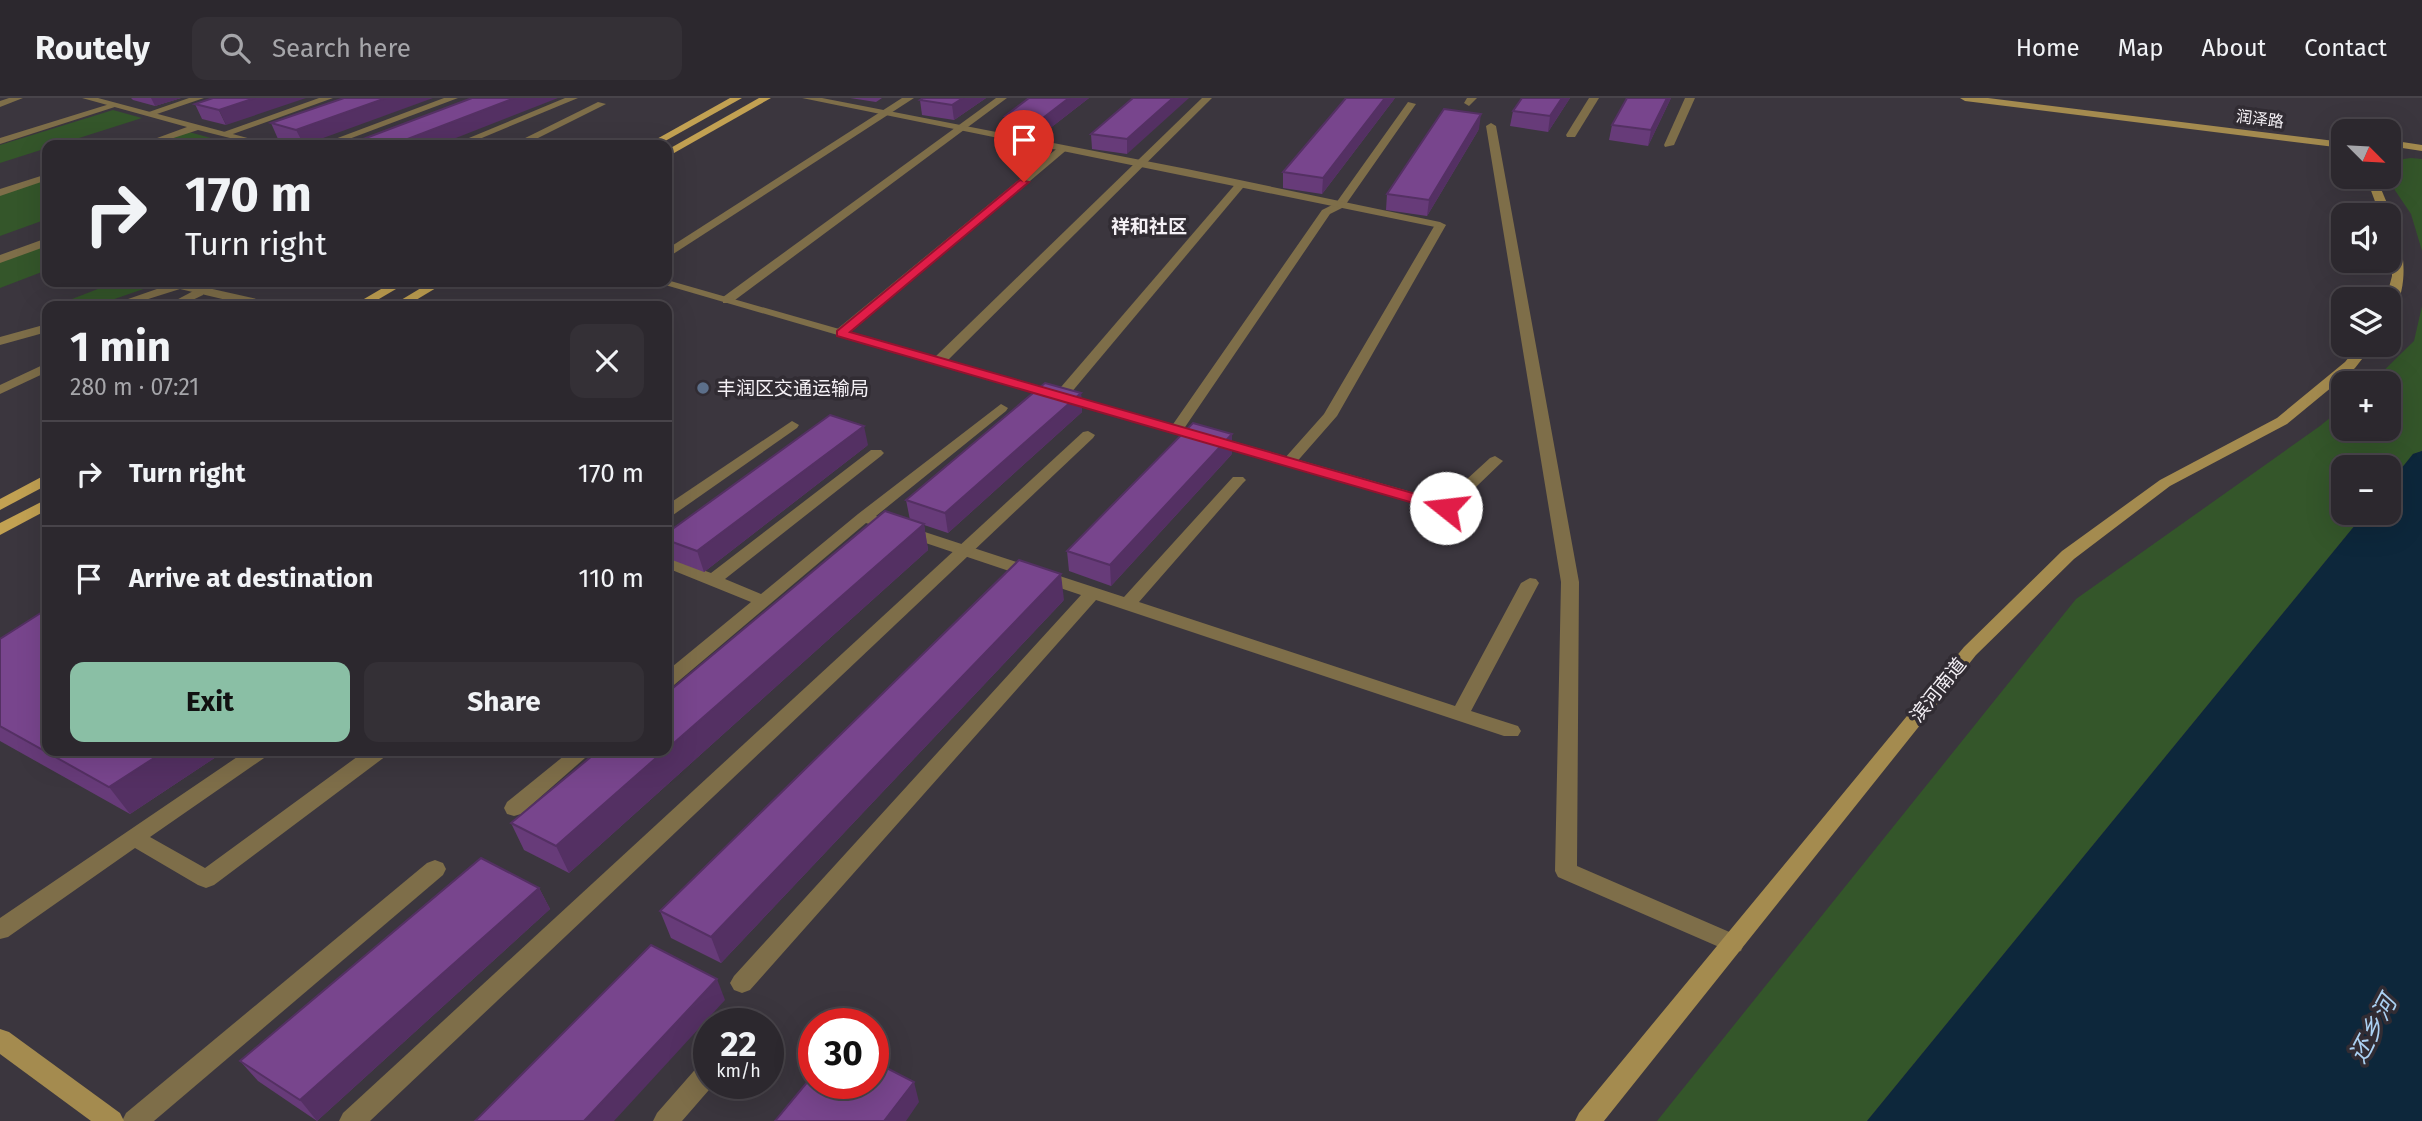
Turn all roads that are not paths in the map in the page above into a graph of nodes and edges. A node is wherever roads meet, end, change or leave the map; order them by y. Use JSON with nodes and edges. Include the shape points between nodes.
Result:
{"nodes":[{"id":1,"x":18,"y":98,"type":"edge"},
{"id":2,"x":87,"y":98,"type":"edge"},
{"id":3,"x":199,"y":98,"type":"edge"},
{"id":4,"x":328,"y":98,"type":"edge"},
{"id":5,"x":453,"y":98,"type":"edge"},
{"id":6,"x":573,"y":98,"type":"edge"},
{"id":7,"x":737,"y":98,"type":"edge"},
{"id":8,"x":766,"y":98,"type":"edge"},
{"id":9,"x":807,"y":98,"type":"edge"},
{"id":10,"x":909,"y":98,"type":"edge"},
{"id":11,"x":1002,"y":98,"type":"edge"},
{"id":12,"x":1207,"y":98,"type":"edge"},
{"id":13,"x":1594,"y":98,"type":"edge"},
{"id":14,"x":1690,"y":98,"type":"edge"},
{"id":15,"x":1965,"y":98,"type":"edge"},
{"id":16,"x":2028,"y":98,"type":"edge"},
{"id":17,"x":0,"y":104,"type":"edge"},
{"id":18,"x":601,"y":104,"type":"dead end"},
{"id":19,"x":1411,"y":104,"type":"dead end"},
{"id":20,"x":116,"y":105,"type":"junction"},
{"id":21,"x":151,"y":113,"type":"junction"},
{"id":22,"x":886,"y":113,"type":"junction"},
{"id":23,"x":200,"y":126,"type":"junction"},
{"id":24,"x":1491,"y":126,"type":"dead end"},
{"id":25,"x":961,"y":128,"type":"junction"},
{"id":26,"x":226,"y":133,"type":"junction"},
{"id":27,"x":1571,"y":135,"type":"dead end"},
{"id":28,"x":2331,"y":136,"type":"edge"},
{"id":29,"x":158,"y":140,"type":"edge"},
{"id":30,"x":251,"y":140,"type":"edge"},
{"id":31,"x":338,"y":140,"type":"edge"},
{"id":32,"x":469,"y":140,"type":"edge"},
{"id":33,"x":526,"y":140,"type":"edge"},
{"id":34,"x":660,"y":140,"type":"edge"},
{"id":35,"x":0,"y":141,"type":"edge"},
{"id":36,"x":2331,"y":144,"type":"edge"},
{"id":37,"x":1669,"y":145,"type":"dead end"},
{"id":38,"x":2401,"y":145,"type":"edge"},
{"id":39,"x":1064,"y":148,"type":"junction"},
{"id":40,"x":2422,"y":148,"type":"edge"},
{"id":41,"x":672,"y":151,"type":"edge"},
{"id":42,"x":2401,"y":152,"type":"edge"},
{"id":43,"x":2422,"y":155,"type":"edge"},
{"id":44,"x":1141,"y":163,"type":"junction"},
{"id":45,"x":42,"y":179,"type":"edge"},
{"id":46,"x":1242,"y":183,"type":"junction"},
{"id":47,"x":0,"y":193,"type":"edge"},
{"id":48,"x":1340,"y":205,"type":"junction"},
{"id":49,"x":42,"y":244,"type":"edge"},
{"id":50,"x":672,"y":251,"type":"edge"},
{"id":51,"x":0,"y":259,"type":"edge"},
{"id":52,"x":672,"y":285,"type":"edge"},
{"id":53,"x":171,"y":287,"type":"edge"},
{"id":54,"x":190,"y":287,"type":"edge"},
{"id":55,"x":393,"y":287,"type":"edge"},
{"id":56,"x":431,"y":287,"type":"edge"},
{"id":57,"x":199,"y":292,"type":"junction"},
{"id":58,"x":727,"y":300,"type":"junction"},
{"id":59,"x":129,"y":301,"type":"edge"},
{"id":60,"x":181,"y":301,"type":"edge"},
{"id":61,"x":245,"y":301,"type":"edge"},
{"id":62,"x":367,"y":301,"type":"edge"},
{"id":63,"x":406,"y":301,"type":"edge"},
{"id":64,"x":42,"y":329,"type":"edge"},
{"id":65,"x":841,"y":334,"type":"junction"},
{"id":66,"x":0,"y":341,"type":"edge"},
{"id":67,"x":2356,"y":357,"type":"edge"},
{"id":68,"x":939,"y":361,"type":"junction"},
{"id":69,"x":42,"y":369,"type":"edge"},
{"id":70,"x":0,"y":390,"type":"edge"},
{"id":71,"x":1060,"y":397,"type":"junction"},
{"id":72,"x":1001,"y":408,"type":"dead end"},
{"id":73,"x":792,"y":425,"type":"dead end"},
{"id":74,"x":1176,"y":430,"type":"junction"},
{"id":75,"x":1088,"y":435,"type":"dead end"},
{"id":76,"x":876,"y":453,"type":"dead end"},
{"id":77,"x":1495,"y":461,"type":"dead end"},
{"id":78,"x":1289,"y":462,"type":"junction"},
{"id":79,"x":1238,"y":480,"type":"dead end"},
{"id":80,"x":42,"y":482,"type":"edge"},
{"id":81,"x":0,"y":505,"type":"edge"},
{"id":82,"x":42,"y":507,"type":"edge"},
{"id":83,"x":672,"y":509,"type":"edge"},
{"id":84,"x":864,"y":517,"type":"junction"},
{"id":85,"x":0,"y":530,"type":"edge"},
{"id":86,"x":965,"y":551,"type":"junction"},
{"id":87,"x":672,"y":564,"type":"edge"},
{"id":88,"x":713,"y":580,"type":"junction"},
{"id":89,"x":1530,"y":583,"type":"dead end"},
{"id":90,"x":1092,"y":593,"type":"junction"},
{"id":91,"x":763,"y":601,"type":"junction"},
{"id":92,"x":1128,"y":604,"type":"junction"},
{"id":93,"x":672,"y":677,"type":"edge"},
{"id":94,"x":1460,"y":714,"type":"junction"},
{"id":95,"x":1511,"y":731,"type":"dead end"},
{"id":96,"x":253,"y":756,"type":"edge"},
{"id":97,"x":372,"y":756,"type":"edge"},
{"id":98,"x":577,"y":756,"type":"edge"},
{"id":99,"x":514,"y":808,"type":"dead end"},
{"id":100,"x":134,"y":838,"type":"junction"},
{"id":101,"x":435,"y":869,"type":"dead end"},
{"id":102,"x":0,"y":930,"type":"edge"},
{"id":103,"x":1733,"y":944,"type":"junction"},
{"id":104,"x":742,"y":983,"type":"dead end"},
{"id":105,"x":0,"y":1040,"type":"edge"},
{"id":106,"x":693,"y":1090,"type":"edge"},
{"id":107,"x":111,"y":1121,"type":"edge"},
{"id":108,"x":135,"y":1121,"type":"edge"},
{"id":109,"x":352,"y":1121,"type":"edge"},
{"id":110,"x":666,"y":1121,"type":"edge"},
{"id":111,"x":1588,"y":1121,"type":"edge"}],
"edges":[{"from":1,"to":17,"type":"street"},
{"from":2,"to":20,"type":"street"},
{"from":3,"to":21,"type":"street"},
{"from":4,"to":26,"type":"street"},
{"from":5,"to":31,"type":"street"},
{"from":6,"to":32,"type":"street"},
{"from":7,"to":34,"type":"main road"},
{"from":8,"to":41,"type":"main road"},
{"from":9,"to":22,"type":"street"},
{"from":10,"to":22,"type":"street"},
{"from":11,"to":25,"type":"street"},
{"from":12,"to":44,"type":"street"},
{"from":13,"to":27,"type":"street"},
{"from":14,"to":37,"type":"street"},
{"from":15,"to":36,"type":"street","name":"润泽路"},
{"from":16,"to":28,"type":"street","name":"润泽路"},
{"from":18,"to":33,"type":"street"},
{"from":19,"to":48,"type":"street"},
{"from":20,"to":21,"type":"street"},
{"from":20,"to":35,"type":"street"},
{"from":21,"to":23,"type":"street"},
{"from":22,"to":25,"type":"street"},
{"from":22,"to":50,"type":"street"},
{"from":23,"to":26,"type":"street"},
{"from":23,"to":29,"type":"street"},
{"from":24,"to":103,"type":"street","via":[[1570,582],[1566,871]]},
{"from":25,"to":39,"type":"street"},
{"from":25,"to":58,"type":"street"},
{"from":26,"to":30,"type":"street"},
{"from":38,"to":40,"type":"street"},
{"from":39,"to":44,"type":"street"},
{"from":39,"to":65,"type":"street"},
{"from":42,"to":43,"type":"street"},
{"from":44,"to":46,"type":"street"},
{"from":44,"to":68,"type":"street"},
{"from":45,"to":47,"type":"street"},
{"from":46,"to":48,"type":"street"},
{"from":46,"to":71,"type":"street"},
{"from":48,"to":74,"type":"street","via":[[1326,212]]},
{"from":48,"to":78,"type":"street","via":[[1440,225],[1330,416]]},
{"from":49,"to":51,"type":"street"},
{"from":52,"to":58,"type":"street"},
{"from":53,"to":59,"type":"street"},
{"from":54,"to":57,"type":"street"},
{"from":55,"to":62,"type":"main road"},
{"from":56,"to":63,"type":"main road"},
{"from":57,"to":60,"type":"street"},
{"from":57,"to":61,"type":"street"},
{"from":58,"to":65,"type":"street"},
{"from":64,"to":66,"type":"street"},
{"from":65,"to":68,"type":"street"},
{"from":67,"to":103,"type":"street","name":"滨河南道","via":[[2282,421],[2165,483],[2068,555],[1970,651]]},
{"from":68,"to":71,"type":"street"},
{"from":69,"to":70,"type":"street"},
{"from":71,"to":74,"type":"street"},
{"from":72,"to":84,"type":"street"},
{"from":73,"to":83,"type":"street"},
{"from":74,"to":78,"type":"street"},
{"from":75,"to":86,"type":"street"},
{"from":76,"to":88,"type":"street"},
{"from":77,"to":78,"type":"street","via":[[1446,508]]},
{"from":79,"to":92,"type":"street"},
{"from":80,"to":81,"type":"main road"},
{"from":82,"to":85,"type":"main road"},
{"from":84,"to":86,"type":"street"},
{"from":84,"to":91,"type":"street"},
{"from":86,"to":90,"type":"street"},
{"from":86,"to":109,"type":"street"},
{"from":87,"to":88,"type":"street"},
{"from":88,"to":91,"type":"street"},
{"from":89,"to":94,"type":"street"},
{"from":90,"to":92,"type":"street"},
{"from":90,"to":104,"type":"street"},
{"from":91,"to":93,"type":"street"},
{"from":92,"to":94,"type":"street"},
{"from":94,"to":95,"type":"street"},
{"from":96,"to":100,"type":"street"},
{"from":97,"to":100,"type":"street","via":[[206,879]]},
{"from":98,"to":99,"type":"street"},
{"from":100,"to":102,"type":"street"},
{"from":101,"to":108,"type":"street"},
{"from":103,"to":111,"type":"street","name":"滨河南道"},
{"from":105,"to":107,"type":"street"},
{"from":106,"to":110,"type":"street"}]}
